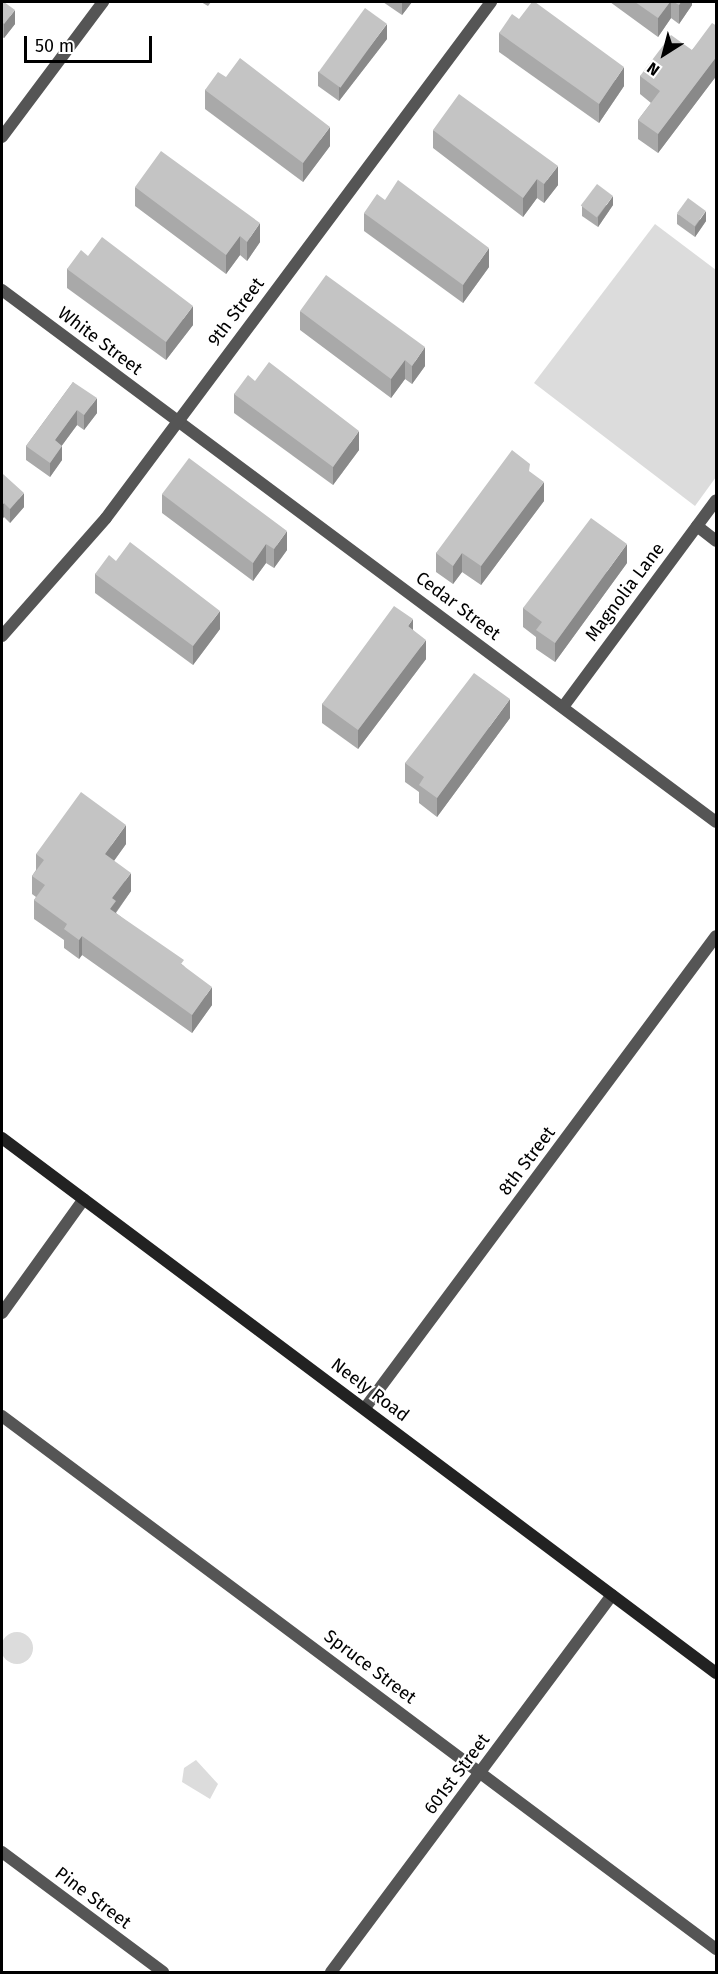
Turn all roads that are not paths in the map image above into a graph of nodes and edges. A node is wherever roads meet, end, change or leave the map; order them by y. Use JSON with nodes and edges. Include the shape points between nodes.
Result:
{"nodes":[{"id":1,"x":103,"y":2,"type":"edge"},
{"id":2,"x":491,"y":2,"type":"edge"},
{"id":3,"x":2,"y":137,"type":"edge"},
{"id":4,"x":2,"y":290,"type":"edge"},
{"id":5,"x":177,"y":420,"type":"junction"},
{"id":6,"x":717,"y":500,"type":"edge"},
{"id":7,"x":697,"y":526,"type":"junction"},
{"id":8,"x":717,"y":541,"type":"edge"},
{"id":9,"x":2,"y":636,"type":"edge"},
{"id":10,"x":563,"y":707,"type":"junction"},
{"id":11,"x":717,"y":822,"type":"edge"},
{"id":12,"x":717,"y":936,"type":"edge"},
{"id":13,"x":2,"y":1138,"type":"edge"},
{"id":14,"x":84,"y":1199,"type":"junction"},
{"id":15,"x":2,"y":1313,"type":"edge"},
{"id":16,"x":365,"y":1408,"type":"junction"},
{"id":17,"x":2,"y":1416,"type":"edge"},
{"id":18,"x":612,"y":1595,"type":"junction"},
{"id":19,"x":717,"y":1673,"type":"edge"},
{"id":20,"x":481,"y":1772,"type":"junction"},
{"id":21,"x":2,"y":1852,"type":"edge"},
{"id":22,"x":717,"y":1948,"type":"edge"},
{"id":23,"x":164,"y":1972,"type":"edge"},
{"id":24,"x":331,"y":1972,"type":"edge"}],
"edges":[{"from":1,"to":3,"type":"street"},
{"from":2,"to":5,"type":"street","name":"9th Street"},
{"from":4,"to":5,"type":"street","name":"White Street"},
{"from":5,"to":9,"type":"street","name":"9th Street","via":[[106,518]]},
{"from":5,"to":10,"type":"street","name":"Cedar Street"},
{"from":6,"to":7,"type":"street","name":"Magnolia Lane"},
{"from":7,"to":8,"type":"street"},
{"from":7,"to":10,"type":"street","name":"Magnolia Lane"},
{"from":10,"to":11,"type":"street","name":"Cedar Street"},
{"from":12,"to":16,"type":"street","name":"8th Street"},
{"from":13,"to":14,"type":"street","name":"Neely Road"},
{"from":14,"to":15,"type":"street"},
{"from":14,"to":16,"type":"street","name":"Neely Road"},
{"from":16,"to":18,"type":"street","name":"Neely Road"},
{"from":17,"to":20,"type":"street","name":"Spruce Street"},
{"from":18,"to":19,"type":"street","name":"Neely Road"},
{"from":18,"to":20,"type":"street","name":"601st Street"},
{"from":20,"to":22,"type":"street","name":"Spruce Street"},
{"from":20,"to":24,"type":"street","name":"601st Street"},
{"from":21,"to":23,"type":"street","name":"Pine Street"}]}
